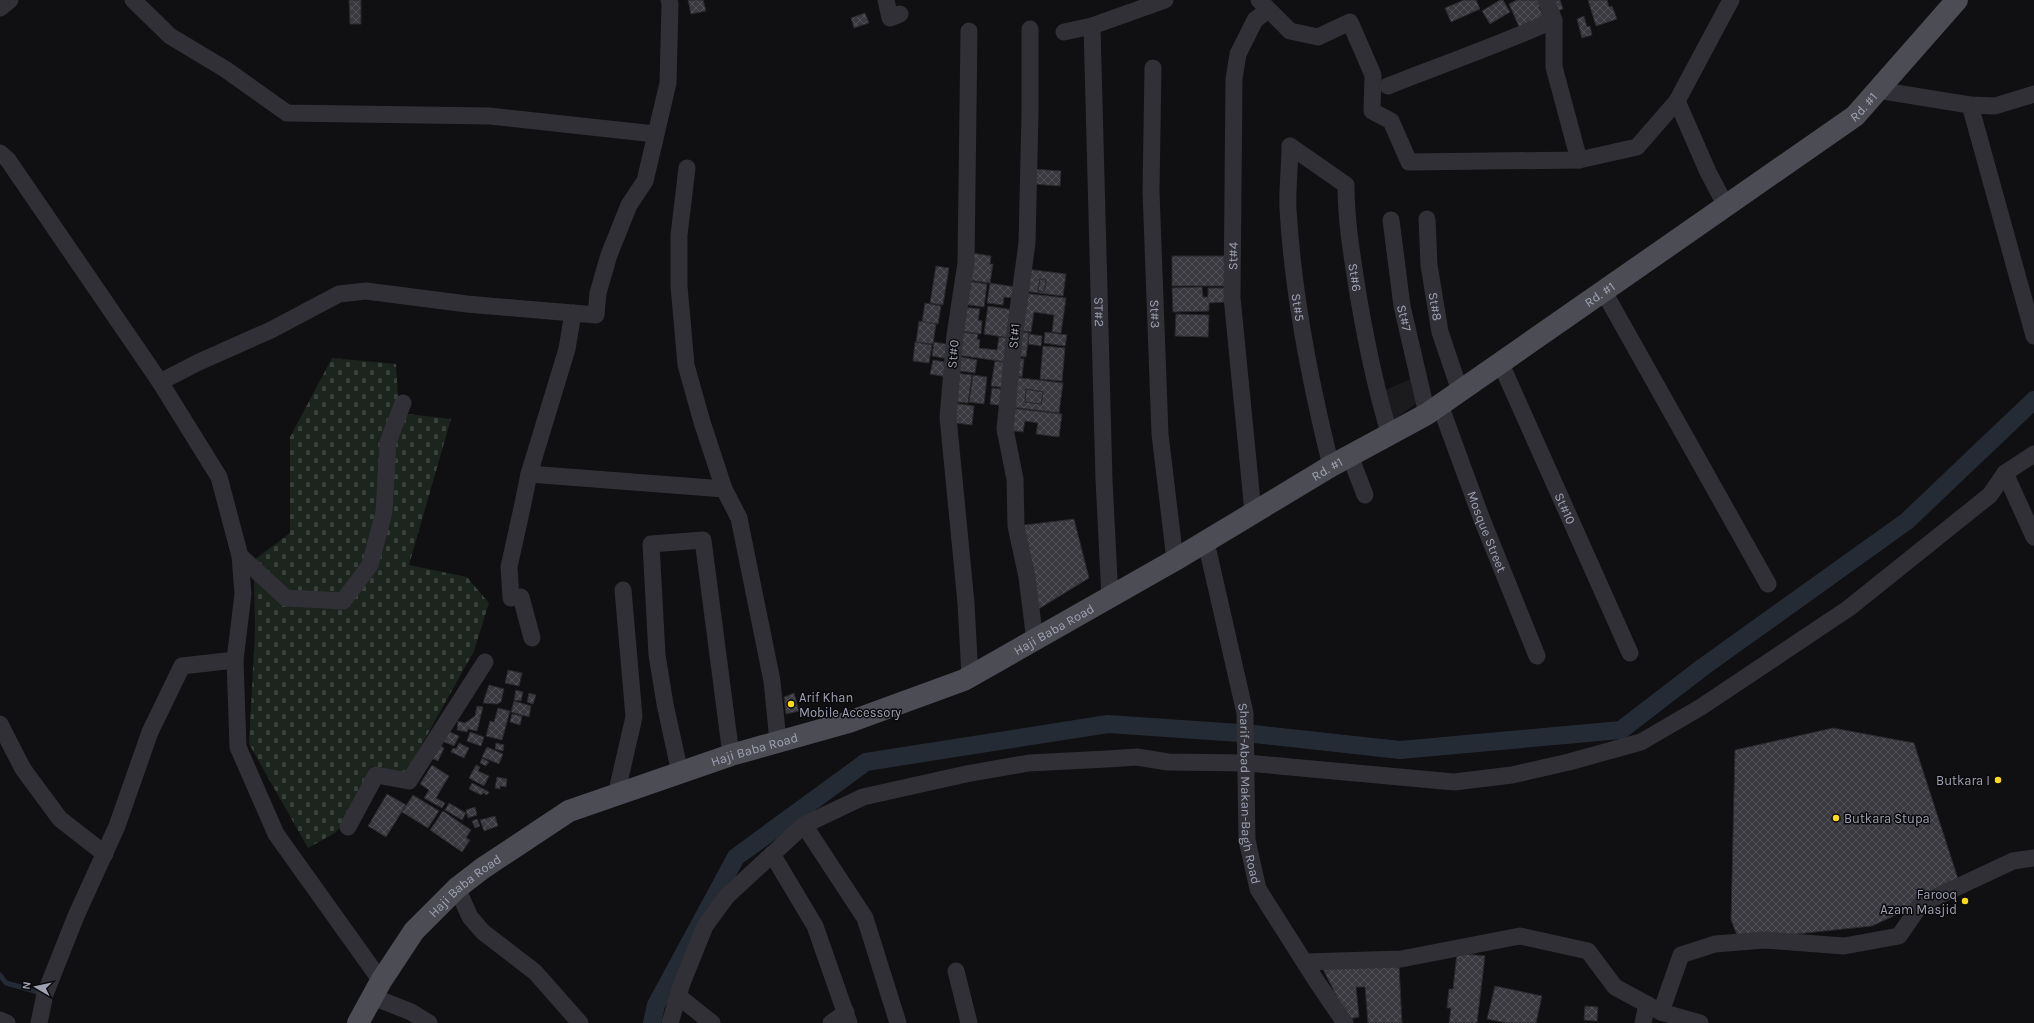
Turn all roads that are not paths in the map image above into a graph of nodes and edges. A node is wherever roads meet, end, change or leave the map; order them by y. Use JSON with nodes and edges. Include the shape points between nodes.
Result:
{"nodes":[{"id":1,"x":10,"y":0,"type":"edge"},
{"id":2,"x":133,"y":0,"type":"edge"},
{"id":3,"x":669,"y":0,"type":"edge"},
{"id":4,"x":886,"y":0,"type":"edge"},
{"id":5,"x":1165,"y":0,"type":"edge"},
{"id":6,"x":1546,"y":0,"type":"edge"},
{"id":7,"x":1731,"y":0,"type":"edge"},
{"id":8,"x":1957,"y":0,"type":"edge"},
{"id":9,"x":1263,"y":5,"type":"edge"},
{"id":10,"x":0,"y":8,"type":"edge"},
{"id":11,"x":900,"y":14,"type":"dead end"},
{"id":12,"x":1554,"y":20,"type":"junction"},
{"id":13,"x":1092,"y":26,"type":"junction"},
{"id":14,"x":1030,"y":29,"type":"dead end"},
{"id":15,"x":969,"y":31,"type":"dead end"},
{"id":16,"x":1064,"y":32,"type":"dead end"},
{"id":17,"x":1153,"y":68,"type":"dead end"},
{"id":18,"x":1388,"y":86,"type":"dead end"},
{"id":19,"x":1877,"y":90,"type":"junction"},
{"id":20,"x":2034,"y":94,"type":"edge"},
{"id":21,"x":1677,"y":101,"type":"junction"},
{"id":22,"x":1970,"y":105,"type":"junction"},
{"id":23,"x":655,"y":134,"type":"junction"},
{"id":24,"x":1290,"y":146,"type":"joint"},
{"id":25,"x":0,"y":153,"type":"edge"},
{"id":26,"x":1580,"y":160,"type":"junction"},
{"id":27,"x":687,"y":168,"type":"dead end"},
{"id":28,"x":1726,"y":206,"type":"junction"},
{"id":29,"x":1427,"y":219,"type":"dead end"},
{"id":30,"x":1391,"y":220,"type":"dead end"},
{"id":31,"x":1604,"y":292,"type":"junction"},
{"id":32,"x":573,"y":313,"type":"junction"},
{"id":33,"x":2034,"y":336,"type":"edge"},
{"id":34,"x":1501,"y":364,"type":"junction"},
{"id":35,"x":160,"y":382,"type":"junction"},
{"id":36,"x":1460,"y":391,"type":"junction"},
{"id":37,"x":402,"y":403,"type":"dead end"},
{"id":38,"x":1434,"y":409,"type":"junction"},
{"id":39,"x":1390,"y":435,"type":"junction"},
{"id":40,"x":2034,"y":454,"type":"edge"},
{"id":41,"x":1350,"y":456,"type":"junction"},
{"id":42,"x":1330,"y":466,"type":"junction"},
{"id":43,"x":2005,"y":473,"type":"junction"},
{"id":44,"x":529,"y":474,"type":"junction"},
{"id":45,"x":724,"y":489,"type":"junction"},
{"id":46,"x":1365,"y":495,"type":"dead end"},
{"id":47,"x":1253,"y":512,"type":"junction"},
{"id":48,"x":2034,"y":537,"type":"edge"},
{"id":49,"x":1206,"y":542,"type":"junction"},
{"id":50,"x":240,"y":556,"type":"junction"},
{"id":51,"x":1175,"y":560,"type":"junction"},
{"id":52,"x":1768,"y":584,"type":"dead end"},
{"id":53,"x":622,"y":590,"type":"dead end"},
{"id":54,"x":1110,"y":598,"type":"junction"},
{"id":55,"x":532,"y":638,"type":"dead end"},
{"id":56,"x":1035,"y":641,"type":"junction"},
{"id":57,"x":1630,"y":653,"type":"dead end"},
{"id":58,"x":1537,"y":656,"type":"dead end"},
{"id":59,"x":235,"y":660,"type":"junction"},
{"id":60,"x":484,"y":662,"type":"dead end"},
{"id":61,"x":970,"y":677,"type":"junction"},
{"id":62,"x":0,"y":724,"type":"edge"},
{"id":63,"x":778,"y":741,"type":"junction"},
{"id":64,"x":731,"y":755,"type":"junction"},
{"id":65,"x":1246,"y":760,"type":"junction"},
{"id":66,"x":680,"y":773,"type":"junction"},
{"id":67,"x":616,"y":795,"type":"junction"},
{"id":68,"x":804,"y":825,"type":"junction"},
{"id":69,"x":348,"y":827,"type":"dead end"},
{"id":70,"x":105,"y":854,"type":"junction"},
{"id":71,"x":772,"y":854,"type":"junction"},
{"id":72,"x":2034,"y":858,"type":"edge"},
{"id":73,"x":457,"y":888,"type":"junction"},
{"id":74,"x":1306,"y":962,"type":"junction"},
{"id":75,"x":956,"y":971,"type":"dead end"},
{"id":76,"x":377,"y":989,"type":"junction"},
{"id":77,"x":678,"y":996,"type":"junction"},
{"id":78,"x":1654,"y":1008,"type":"junction"},
{"id":79,"x":848,"y":1018,"type":"edge"},
{"id":80,"x":0,"y":1020,"type":"edge"},
{"id":81,"x":7,"y":1023,"type":"edge"},
{"id":82,"x":39,"y":1023,"type":"edge"},
{"id":83,"x":358,"y":1023,"type":"edge"},
{"id":84,"x":429,"y":1023,"type":"edge"},
{"id":85,"x":580,"y":1023,"type":"edge"},
{"id":86,"x":670,"y":1023,"type":"edge"},
{"id":87,"x":712,"y":1023,"type":"edge"},
{"id":88,"x":831,"y":1023,"type":"edge"},
{"id":89,"x":898,"y":1023,"type":"edge"},
{"id":90,"x":969,"y":1023,"type":"edge"},
{"id":91,"x":1345,"y":1023,"type":"edge"},
{"id":92,"x":1644,"y":1023,"type":"edge"},
{"id":93,"x":1700,"y":1023,"type":"edge"}],
"edges":[{"from":1,"to":10,"type":"street"},
{"from":2,"to":23,"type":"street","via":[[170,36],[225,69],[288,113],[490,116]]},
{"from":3,"to":23,"type":"street","via":[[668,83]]},
{"from":4,"to":11,"type":"street","via":[[890,18]]},
{"from":5,"to":13,"type":"street"},
{"from":6,"to":12,"type":"street"},
{"from":7,"to":21,"type":"street"},
{"from":8,"to":19,"type":"main road","name":"Rd. #1"},
{"from":9,"to":26,"type":"street","via":[[1290,31],[1318,37],[1350,22],[1373,75],[1372,111],[1391,120],[1409,162]]},
{"from":9,"to":47,"type":"street","name":"St#4","via":[[1238,54],[1234,79],[1232,297]]},
{"from":12,"to":18,"type":"street","via":[[1500,44]]},
{"from":12,"to":26,"type":"street","via":[[1554,67]]},
{"from":13,"to":16,"type":"street"},
{"from":13,"to":54,"type":"street","name":"ST#2","via":[[1104,480]]},
{"from":14,"to":56,"type":"street","name":"St#1","via":[[1027,243],[1005,429],[1015,479],[1016,526],[1027,577]]},
{"from":15,"to":61,"type":"street","name":"St#0","via":[[966,263],[955,335],[948,417],[966,603]]},
{"from":17,"to":51,"type":"street","name":"St#3","via":[[1151,191],[1159,419]]},
{"from":19,"to":22,"type":"street"},
{"from":19,"to":28,"type":"main road","name":"Rd. #1","via":[[1855,116]]},
{"from":20,"to":22,"type":"street","via":[[1996,106]]},
{"from":21,"to":26,"type":"street","via":[[1637,147]]},
{"from":21,"to":28,"type":"street"},
{"from":22,"to":33,"type":"street"},
{"from":23,"to":32,"type":"street","via":[[645,180],[629,205],[608,255],[598,293],[596,315]]},
{"from":24,"to":39,"type":"street","name":"St#6","via":[[1346,185],[1346,210],[1365,334],[1379,402]]},
{"from":24,"to":42,"type":"street","name":"St#5","via":[[1288,207],[1296,297]]},
{"from":25,"to":35,"type":"street","via":[[8,160]]},
{"from":27,"to":45,"type":"street","via":[[679,236],[686,365]]},
{"from":28,"to":31,"type":"main road","name":"Rd. #1"},
{"from":29,"to":36,"type":"street","name":"St#8","via":[[1429,265],[1440,332]]},
{"from":30,"to":38,"type":"street","name":"St#7","via":[[1402,306]]},
{"from":31,"to":34,"type":"main road","name":"Rd. #1"},
{"from":31,"to":52,"type":"street"},
{"from":32,"to":35,"type":"street","via":[[467,304],[366,291],[339,294],[271,330]]},
{"from":32,"to":44,"type":"street","via":[[567,349]]},
{"from":34,"to":36,"type":"main road","name":"Rd. #1"},
{"from":34,"to":57,"type":"street","name":"St#10"},
{"from":35,"to":50,"type":"street","via":[[219,477]]},
{"from":36,"to":38,"type":"main road","name":"Rd. #1"},
{"from":37,"to":50,"type":"street","via":[[388,442],[384,512],[370,566],[343,601],[286,598]]},
{"from":38,"to":39,"type":"main road","name":"Rd. #1"},
{"from":38,"to":58,"type":"street","name":"Mosque Street"},
{"from":39,"to":41,"type":"main road","name":"Rd. #1"},
{"from":40,"to":43,"type":"street"},
{"from":41,"to":42,"type":"main road","name":"Rd. #1"},
{"from":41,"to":46,"type":"street"},
{"from":42,"to":47,"type":"main road","name":"Rd. #1"},
{"from":43,"to":48,"type":"street"},
{"from":43,"to":65,"type":"street","via":[[1990,495],[1849,608],[1701,707],[1641,742],[1519,773],[1454,782]]},
{"from":44,"to":45,"type":"street"},
{"from":44,"to":55,"type":"street","via":[[509,567],[516,598]]},
{"from":45,"to":63,"type":"street","via":[[738,518],[772,681]]},
{"from":47,"to":49,"type":"main road","name":"Rd. #1"},
{"from":49,"to":51,"type":"main road","name":"Haji Baba Road"},
{"from":49,"to":65,"type":"street","name":"Sharif-Abad Makan-Bagh Road","via":[[1245,709]]},
{"from":50,"to":59,"type":"street","via":[[243,594]]},
{"from":51,"to":54,"type":"main road","name":"Haji Baba Road"},
{"from":53,"to":67,"type":"street","via":[[634,717]]},
{"from":54,"to":56,"type":"main road","name":"Haji Baba Road"},
{"from":56,"to":61,"type":"main road","name":"Haji Baba Road"},
{"from":59,"to":70,"type":"street","via":[[182,666],[150,732]]},
{"from":59,"to":76,"type":"street","via":[[238,748],[276,834]]},
{"from":60,"to":69,"type":"street","via":[[409,781],[376,774]]},
{"from":61,"to":63,"type":"main road","name":"Haji Baba Road","via":[[849,722]]},
{"from":62,"to":70,"type":"street","via":[[23,769],[60,819]]},
{"from":63,"to":64,"type":"main road","name":"Haji Baba Road"},
{"from":64,"to":66,"type":"main road","name":"Haji Baba Road"},
{"from":64,"to":66,"type":"street","via":[[703,540],[651,544],[657,655]]},
{"from":65,"to":68,"type":"street","via":[[1168,762],[1137,758],[1029,763],[863,797]]},
{"from":65,"to":74,"type":"street","name":"Sharif-Abad Makan-Bagh Road","via":[[1247,840],[1258,889]]},
{"from":66,"to":67,"type":"main road","name":"Haji Baba Road"},
{"from":67,"to":73,"type":"main road","name":"Haji Baba Road","via":[[569,811]]},
{"from":68,"to":71,"type":"street"},
{"from":68,"to":89,"type":"street","via":[[865,918]]},
{"from":70,"to":82,"type":"street","via":[[76,916],[45,994]]},
{"from":71,"to":77,"type":"street","via":[[727,896],[705,926]]},
{"from":71,"to":79,"type":"street","via":[[815,926]]},
{"from":72,"to":78,"type":"street","via":[[2013,861],[1921,904],[1898,936],[1844,946],[1765,940],[1715,944],[1681,955]]},
{"from":73,"to":76,"type":"main road","name":"Haji Baba Road","via":[[414,931]]},
{"from":73,"to":85,"type":"street","via":[[470,917],[484,932],[535,972]]},
{"from":74,"to":78,"type":"street","via":[[1401,959],[1520,936],[1588,951],[1615,988]]},
{"from":74,"to":91,"type":"street","name":"Sharif-Abad Makan-Bagh Road"},
{"from":75,"to":90,"type":"street"},
{"from":76,"to":83,"type":"main road","name":"Haji Baba Road"},
{"from":76,"to":84,"type":"street"},
{"from":77,"to":86,"type":"street"},
{"from":77,"to":87,"type":"street"},
{"from":78,"to":92,"type":"street"},
{"from":78,"to":93,"type":"street"},
{"from":79,"to":88,"type":"street"},
{"from":80,"to":81,"type":"street"}]}
